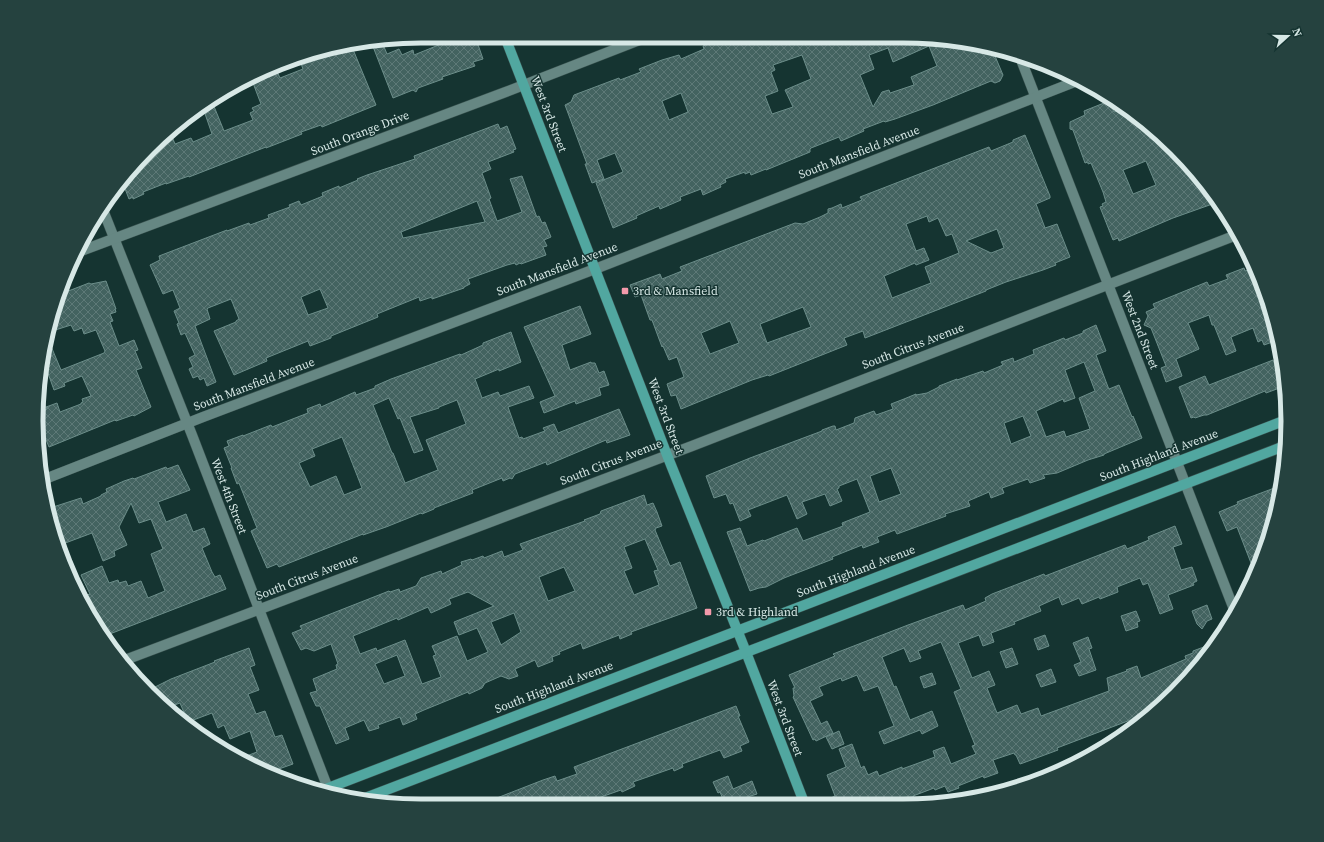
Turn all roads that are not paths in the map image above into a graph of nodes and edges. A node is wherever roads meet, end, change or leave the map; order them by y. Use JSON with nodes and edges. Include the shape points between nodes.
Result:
{"nodes":[{"id":1,"x":508,"y":43,"type":"edge"},
{"id":2,"x":632,"y":43,"type":"edge"},
{"id":3,"x":1022,"y":62,"type":"edge"},
{"id":4,"x":1072,"y":83,"type":"edge"},
{"id":5,"x":524,"y":85,"type":"junction"},
{"id":6,"x":1036,"y":96,"type":"junction"},
{"id":7,"x":105,"y":215,"type":"edge"},
{"id":8,"x":1232,"y":236,"type":"edge"},
{"id":9,"x":114,"y":238,"type":"junction"},
{"id":10,"x":84,"y":250,"type":"edge"},
{"id":11,"x":595,"y":269,"type":"junction"},
{"id":12,"x":1108,"y":284,"type":"junction"},
{"id":13,"x":1281,"y":422,"type":"edge"},
{"id":14,"x":187,"y":424,"type":"junction"},
{"id":15,"x":1280,"y":448,"type":"edge"},
{"id":16,"x":667,"y":455,"type":"junction"},
{"id":17,"x":1178,"y":462,"type":"junction"},
{"id":18,"x":47,"y":478,"type":"edge"},
{"id":19,"x":1186,"y":484,"type":"junction"},
{"id":20,"x":1232,"y":605,"type":"edge"},
{"id":21,"x":259,"y":609,"type":"junction"},
{"id":22,"x":738,"y":631,"type":"junction"},
{"id":23,"x":746,"y":652,"type":"junction"},
{"id":24,"x":128,"y":659,"type":"edge"},
{"id":25,"x":326,"y":787,"type":"edge"},
{"id":26,"x":332,"y":788,"type":"edge"},
{"id":27,"x":371,"y":796,"type":"edge"},
{"id":28,"x":803,"y":799,"type":"edge"}],
"edges":[{"from":1,"to":5,"type":"main road","name":"West 3rd Street"},
{"from":2,"to":5,"type":"street","name":"South Orange Drive"},
{"from":3,"to":6,"type":"street","name":"West 2nd Street"},
{"from":4,"to":6,"type":"street","name":"South Mansfield Avenue"},
{"from":5,"to":9,"type":"street","name":"South Orange Drive"},
{"from":5,"to":11,"type":"main road","name":"West 3rd Street"},
{"from":6,"to":11,"type":"street","name":"South Mansfield Avenue"},
{"from":6,"to":12,"type":"street","name":"West 2nd Street"},
{"from":7,"to":9,"type":"street","name":"West 4th Street"},
{"from":8,"to":12,"type":"street","name":"South Citrus Avenue"},
{"from":9,"to":10,"type":"street","name":"South Orange Drive"},
{"from":9,"to":14,"type":"street","name":"West 4th Street"},
{"from":11,"to":14,"type":"street","name":"South Mansfield Avenue"},
{"from":11,"to":16,"type":"main road","name":"West 3rd Street"},
{"from":12,"to":16,"type":"street","name":"South Citrus Avenue"},
{"from":12,"to":17,"type":"street","name":"West 2nd Street"},
{"from":13,"to":17,"type":"main road","name":"South Highland Avenue"},
{"from":14,"to":18,"type":"street","name":"South Mansfield Avenue"},
{"from":14,"to":21,"type":"street","name":"West 4th Street"},
{"from":15,"to":19,"type":"main road"},
{"from":16,"to":21,"type":"street","name":"South Citrus Avenue"},
{"from":16,"to":22,"type":"main road","name":"West 3rd Street"},
{"from":17,"to":19,"type":"street","name":"West 2nd Street"},
{"from":17,"to":22,"type":"main road","name":"South Highland Avenue"},
{"from":19,"to":20,"type":"street","name":"West 2nd Street"},
{"from":19,"to":23,"type":"main road"},
{"from":21,"to":24,"type":"street","name":"South Citrus Avenue"},
{"from":21,"to":25,"type":"street","name":"West 4th Street"},
{"from":22,"to":23,"type":"main road","name":"West 3rd Street"},
{"from":22,"to":26,"type":"main road","name":"South Highland Avenue"},
{"from":23,"to":27,"type":"main road"},
{"from":23,"to":28,"type":"main road","name":"West 3rd Street"}]}
